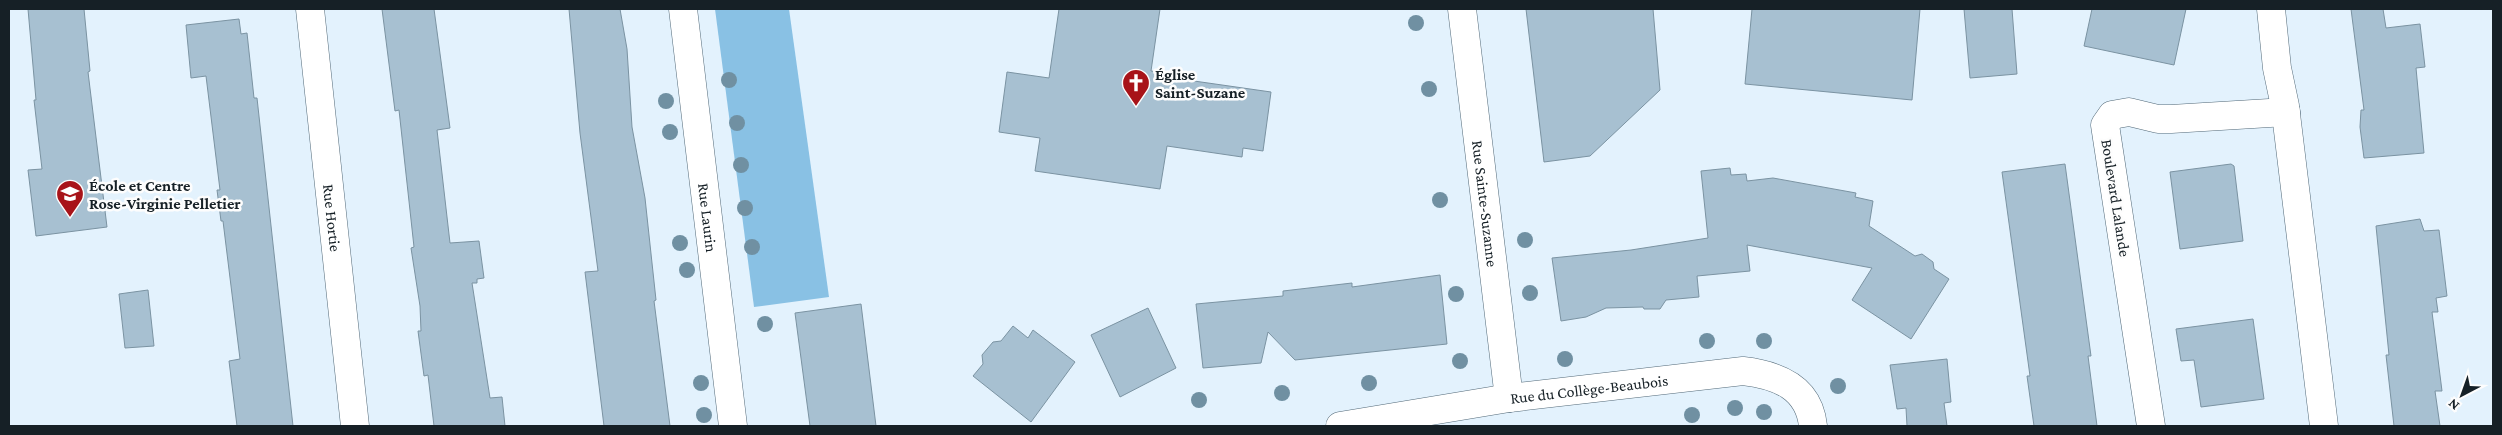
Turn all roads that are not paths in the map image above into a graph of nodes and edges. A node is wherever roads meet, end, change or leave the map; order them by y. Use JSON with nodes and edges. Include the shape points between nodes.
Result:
{"nodes":[{"id":1,"x":310,"y":9,"type":"edge"},
{"id":2,"x":683,"y":9,"type":"edge"},
{"id":3,"x":1462,"y":9,"type":"edge"},
{"id":4,"x":2271,"y":9,"type":"edge"},
{"id":5,"x":2286,"y":112,"type":"junction"},
{"id":6,"x":1509,"y":398,"type":"junction"},
{"id":7,"x":355,"y":426,"type":"edge"},
{"id":8,"x":733,"y":426,"type":"edge"},
{"id":9,"x":1340,"y":426,"type":"edge"},
{"id":10,"x":1813,"y":426,"type":"edge"},
{"id":11,"x":2151,"y":426,"type":"edge"},
{"id":12,"x":2324,"y":426,"type":"edge"}],
"edges":[{"from":1,"to":7,"type":"street","name":"Rue Hortie"},
{"from":2,"to":8,"type":"street","name":"Rue Laurin"},
{"from":3,"to":6,"type":"street","name":"Rue Sainte-Suzanne"},
{"from":4,"to":5,"type":"street","via":[[2277,68]]},
{"from":5,"to":11,"type":"street","name":"Boulevard Lalande","via":[[2158,119],[2129,112],[2112,115],[2105,125]]},
{"from":5,"to":12,"type":"street"},
{"from":6,"to":9,"type":"street","name":"Rue du Collège-Beaubois"},
{"from":6,"to":10,"type":"street","name":"Rue du Collège-Beaubois","via":[[1743,371],[1770,374],[1796,389],[1812,410]]}]}
